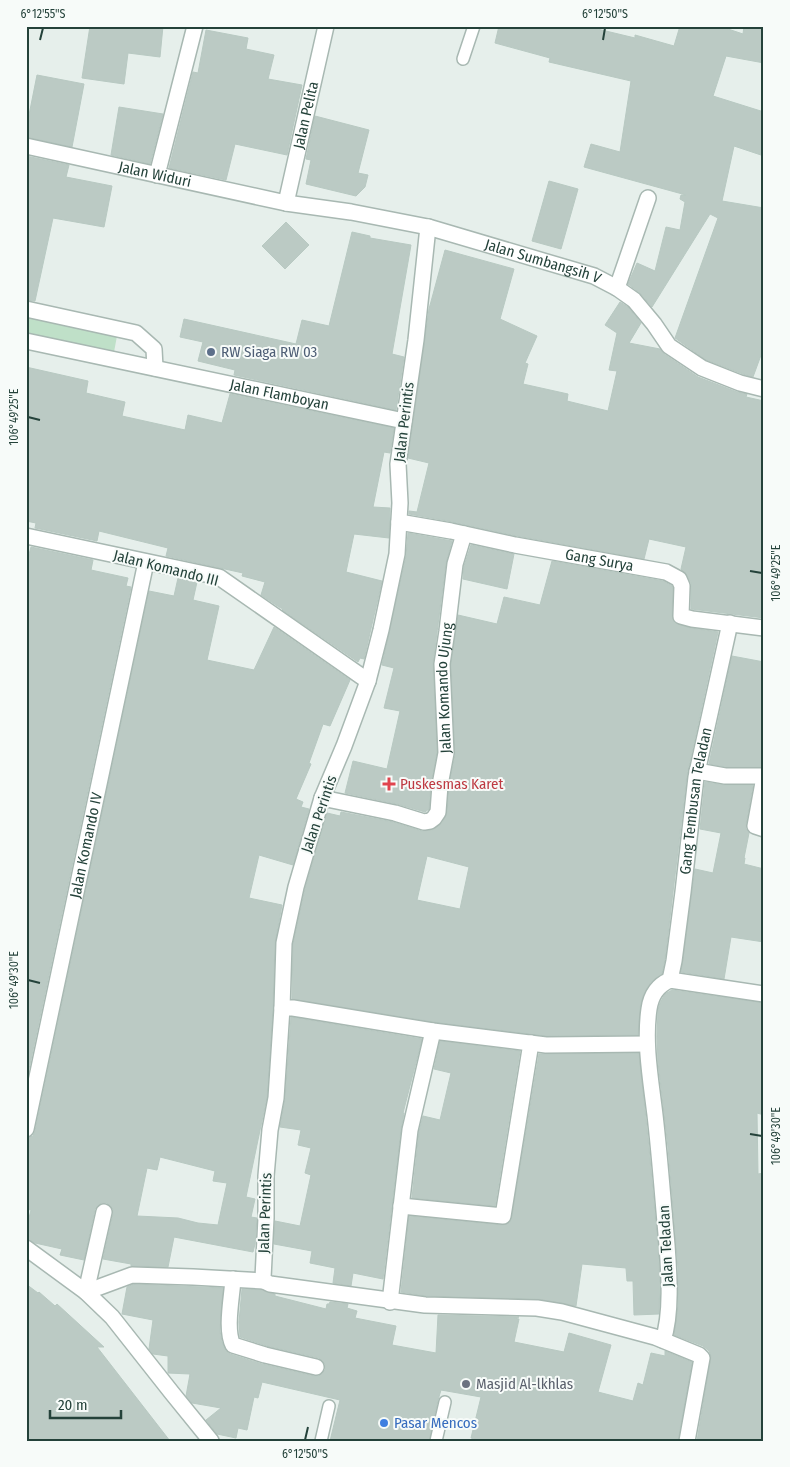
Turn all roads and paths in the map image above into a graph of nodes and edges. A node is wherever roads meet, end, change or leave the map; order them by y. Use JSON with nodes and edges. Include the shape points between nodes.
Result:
{"nodes":[{"id":1,"x":195,"y":26,"type":"edge"},
{"id":2,"x":326,"y":26,"type":"edge"},
{"id":3,"x":474,"y":26,"type":"edge"},
{"id":4,"x":463,"y":59,"type":"dead end"},
{"id":5,"x":26,"y":146,"type":"edge"},
{"id":6,"x":157,"y":175,"type":"junction"},
{"id":7,"x":648,"y":198,"type":"dead end"},
{"id":8,"x":286,"y":203,"type":"junction"},
{"id":9,"x":428,"y":227,"type":"junction"},
{"id":10,"x":617,"y":288,"type":"junction"},
{"id":11,"x":26,"y":309,"type":"edge"},
{"id":12,"x":26,"y":341,"type":"edge"},
{"id":13,"x":155,"y":368,"type":"junction"},
{"id":14,"x":764,"y":390,"type":"edge"},
{"id":15,"x":404,"y":421,"type":"junction"},
{"id":16,"x":399,"y":522,"type":"junction"},
{"id":17,"x":464,"y":534,"type":"junction"},
{"id":18,"x":26,"y":536,"type":"edge"},
{"id":19,"x":146,"y":562,"type":"junction"},
{"id":20,"x":730,"y":623,"type":"junction"},
{"id":21,"x":764,"y":628,"type":"edge"},
{"id":22,"x":368,"y":681,"type":"junction"},
{"id":23,"x":697,"y":771,"type":"junction"},
{"id":24,"x":322,"y":798,"type":"junction"},
{"id":25,"x":764,"y":829,"type":"edge"},
{"id":26,"x":670,"y":980,"type":"junction"},
{"id":27,"x":764,"y":994,"type":"edge"},
{"id":28,"x":282,"y":1008,"type":"junction"},
{"id":29,"x":433,"y":1031,"type":"junction"},
{"id":30,"x":531,"y":1043,"type":"junction"},
{"id":31,"x":647,"y":1044,"type":"junction"},
{"id":32,"x":26,"y":1129,"type":"edge"},
{"id":33,"x":401,"y":1206,"type":"junction"},
{"id":34,"x":104,"y":1212,"type":"dead end"},
{"id":35,"x":26,"y":1248,"type":"edge"},
{"id":36,"x":233,"y":1279,"type":"junction"},
{"id":37,"x":264,"y":1281,"type":"junction"},
{"id":38,"x":86,"y":1292,"type":"junction"},
{"id":39,"x":390,"y":1302,"type":"junction"},
{"id":40,"x":663,"y":1340,"type":"junction"},
{"id":41,"x":316,"y":1367,"type":"dead end"},
{"id":42,"x":445,"y":1402,"type":"dead end"},
{"id":43,"x":329,"y":1406,"type":"dead end"},
{"id":44,"x":211,"y":1441,"type":"edge"},
{"id":45,"x":321,"y":1441,"type":"edge"},
{"id":46,"x":436,"y":1441,"type":"edge"},
{"id":47,"x":687,"y":1441,"type":"edge"}],
"edges":[{"from":1,"to":6,"type":"street"},
{"from":2,"to":8,"type":"street","name":"Jalan Pelita"},
{"from":3,"to":4,"type":"lane"},
{"from":5,"to":6,"type":"street","name":"Jalan Widuri"},
{"from":6,"to":8,"type":"street","name":"Jalan Widuri"},
{"from":7,"to":10,"type":"street"},
{"from":8,"to":9,"type":"street","name":"Jalan Sumbangsih V"},
{"from":9,"to":10,"type":"street","name":"Jalan Sumbangsih V","via":[[594,276]]},
{"from":9,"to":15,"type":"street","name":"Jalan Perintis"},
{"from":10,"to":14,"type":"street","name":"Jalan Sumbangsih V","via":[[634,300],[669,346],[702,368]]},
{"from":11,"to":13,"type":"street","via":[[136,332],[154,349]]},
{"from":12,"to":13,"type":"street","name":"Jalan Flamboyan"},
{"from":13,"to":15,"type":"street","name":"Jalan Flamboyan"},
{"from":15,"to":16,"type":"street","name":"Jalan Perintis","via":[[398,464]]},
{"from":16,"to":17,"type":"street","name":"Gang Surya"},
{"from":16,"to":22,"type":"street","name":"Jalan Perintis","via":[[397,554]]},
{"from":17,"to":20,"type":"street","name":"Gang Surya","via":[[666,572],[679,579],[682,586],[680,616]]},
{"from":17,"to":24,"type":"street","name":"Jalan Komando Ujung","via":[[455,564],[442,664],[446,753],[438,812],[430,821],[424,822]]},
{"from":18,"to":19,"type":"street","name":"Jalan Komando III"},
{"from":19,"to":22,"type":"street","name":"Jalan Komando III","via":[[219,577]]},
{"from":19,"to":32,"type":"street","name":"Jalan Komando IV"},
{"from":20,"to":21,"type":"street","name":"Gang Surya"},
{"from":20,"to":23,"type":"street","name":"Gang Tembusan Teladan"},
{"from":22,"to":24,"type":"street","name":"Jalan Perintis"},
{"from":23,"to":25,"type":"street","via":[[725,776],[763,776],[755,826]]},
{"from":23,"to":26,"type":"street","name":"Gang Tembusan Teladan"},
{"from":24,"to":28,"type":"street","name":"Jalan Perintis","via":[[296,887],[284,944]]},
{"from":26,"to":27,"type":"street"},
{"from":26,"to":31,"type":"street","name":"Jalan Teladan","via":[[661,984],[654,994],[649,1008]]},
{"from":28,"to":29,"type":"street"},
{"from":28,"to":37,"type":"street","name":"Jalan Perintis","via":[[276,1098],[267,1161]]},
{"from":29,"to":30,"type":"street"},
{"from":29,"to":33,"type":"street","via":[[410,1130]]},
{"from":30,"to":31,"type":"street"},
{"from":30,"to":33,"type":"street","via":[[504,1216]]},
{"from":31,"to":40,"type":"street","name":"Jalan Teladan","via":[[668,1265]]},
{"from":33,"to":39,"type":"street"},
{"from":34,"to":38,"type":"street"},
{"from":35,"to":38,"type":"street"},
{"from":36,"to":37,"type":"street"},
{"from":36,"to":38,"type":"street","via":[[132,1275]]},
{"from":36,"to":41,"type":"street","via":[[230,1327],[233,1345]]},
{"from":37,"to":39,"type":"street"},
{"from":38,"to":44,"type":"street","via":[[112,1317]]},
{"from":39,"to":40,"type":"street","via":[[537,1308],[587,1318]]},
{"from":40,"to":47,"type":"street","via":[[702,1358]]},
{"from":42,"to":46,"type":"lane"},
{"from":43,"to":45,"type":"lane"}]}
